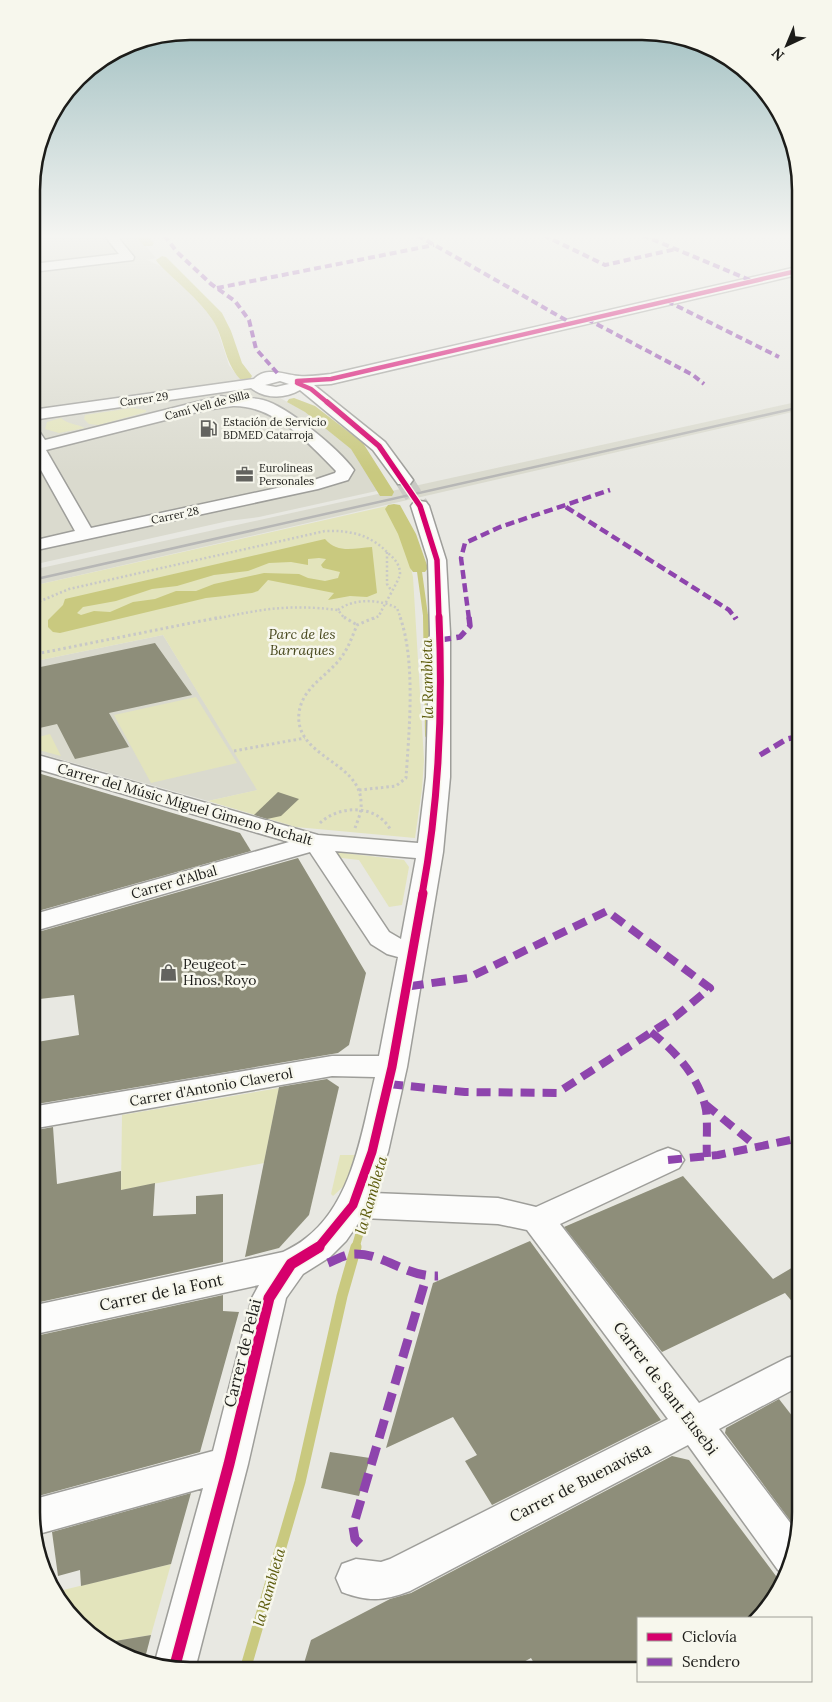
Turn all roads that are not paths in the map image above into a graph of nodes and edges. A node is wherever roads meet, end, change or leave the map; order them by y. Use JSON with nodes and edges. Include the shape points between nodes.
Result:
{"nodes":[{"id":1,"x":609,"y":314,"type":"edge"},
{"id":2,"x":297,"y":382,"type":"junction"},
{"id":3,"x":270,"y":389,"type":"junction"},
{"id":4,"x":321,"y":397,"type":"junction"},
{"id":5,"x":128,"y":401,"type":"junction"},
{"id":6,"x":206,"y":405,"type":"junction"},
{"id":7,"x":279,"y":413,"type":"junction"},
{"id":8,"x":40,"y":414,"type":"edge"},
{"id":9,"x":150,"y":420,"type":"junction"},
{"id":10,"x":40,"y":441,"type":"edge"},
{"id":11,"x":40,"y":454,"type":"edge"},
{"id":12,"x":404,"y":480,"type":"tunnel mouth"},
{"id":13,"x":420,"y":506,"type":"tunnel mouth"},
{"id":14,"x":86,"y":534,"type":"junction"},
{"id":15,"x":40,"y":544,"type":"edge"},
{"id":16,"x":40,"y":762,"type":"edge"},
{"id":17,"x":316,"y":834,"type":"junction"},
{"id":18,"x":430,"y":852,"type":"junction"},
{"id":19,"x":40,"y":921,"type":"edge"},
{"id":20,"x":411,"y":950,"type":"junction"},
{"id":21,"x":392,"y":1067,"type":"junction"},
{"id":22,"x":40,"y":1116,"type":"edge"},
{"id":23,"x":668,"y":1160,"type":"dead end"},
{"id":24,"x":367,"y":1168,"type":"junction"},
{"id":25,"x":353,"y":1205,"type":"junction"},
{"id":26,"x":401,"y":1207,"type":"junction"},
{"id":27,"x":538,"y":1220,"type":"junction"},
{"id":28,"x":291,"y":1264,"type":"junction"},
{"id":29,"x":40,"y":1319,"type":"edge"},
{"id":30,"x":792,"y":1373,"type":"edge"},
{"id":31,"x":694,"y":1423,"type":"junction"},
{"id":32,"x":228,"y":1464,"type":"junction"},
{"id":33,"x":40,"y":1516,"type":"edge"},
{"id":34,"x":787,"y":1550,"type":"edge"},
{"id":35,"x":356,"y":1578,"type":"dead end"},
{"id":36,"x":176,"y":1661,"type":"edge"}],
"edges":[{"from":1,"to":2,"type":"street","via":[[331,379]]},
{"from":2,"to":3,"type":"street","via":[[294,388]]},
{"from":2,"to":3,"type":"street","via":[[286,377],[262,379]]},
{"from":2,"to":4,"type":"street"},
{"from":3,"to":4,"type":"street","via":[[306,392]]},
{"from":3,"to":5,"type":"street","name":"Carrer 29"},
{"from":3,"to":6,"type":"street","name":"Camí Vell de Silla"},
{"from":3,"to":7,"type":"street","via":[[270,400]]},
{"from":4,"to":12,"type":"street","via":[[379,446]]},
{"from":5,"to":8,"type":"street","name":"Carrer 29"},
{"from":5,"to":9,"type":"street","name":"Camí Vell de Silla","via":[[150,402],[160,410]]},
{"from":6,"to":7,"type":"street","via":[[244,402],[262,404]]},
{"from":6,"to":9,"type":"street","name":"Camí Vell de Silla"},
{"from":7,"to":14,"type":"street","name":"Carrer 28","via":[[345,470],[342,476]]},
{"from":9,"to":10,"type":"street","name":"Camí Vell de Silla"},
{"from":11,"to":14,"type":"street"},
{"from":13,"to":18,"type":"street","name":"Carrer de Pelai","via":[[437,560],[440,633],[438,777]]},
{"from":14,"to":15,"type":"street","name":"Carrer 28"},
{"from":16,"to":17,"type":"street","name":"Carrer del Músic Miguel Gimeno Puchalt"},
{"from":17,"to":18,"type":"street","name":"Carrer del Músic Miguel Gimeno Puchalt"},
{"from":17,"to":19,"type":"street","name":"Carrer d'Albal"},
{"from":17,"to":20,"type":"street","via":[[380,938],[397,948]]},
{"from":18,"to":20,"type":"street","name":"Carrer de Pelai"},
{"from":20,"to":21,"type":"street","name":"Carrer de Pelai"},
{"from":21,"to":22,"type":"street","name":"Carrer d'Antonio Claverol","via":[[332,1066]]},
{"from":21,"to":24,"type":"street","name":"Carrer de Pelai"},
{"from":23,"to":27,"type":"street"},
{"from":24,"to":25,"type":"street","name":"Carrer de Pelai"},
{"from":24,"to":26,"type":"street","via":[[381,1192]]},
{"from":25,"to":26,"type":"street"},
{"from":25,"to":28,"type":"street","name":"Carrer de Pelai","via":[[318,1248]]},
{"from":26,"to":27,"type":"street","via":[[498,1211]]},
{"from":27,"to":31,"type":"street","name":"Carrer de Sant Eusebi"},
{"from":28,"to":29,"type":"street","name":"Carrer de la Font"},
{"from":28,"to":32,"type":"street","name":"Carrer de Pelai","via":[[269,1298]]},
{"from":30,"to":31,"type":"street","name":"Carrer de Buenavista"},
{"from":31,"to":34,"type":"street","name":"Carrer de Sant Eusebi"},
{"from":31,"to":35,"type":"street","name":"Carrer de Buenavista","via":[[396,1577],[381,1581]]},
{"from":32,"to":33,"type":"street"},
{"from":32,"to":36,"type":"street","name":"Carrer de Pelai"}]}
